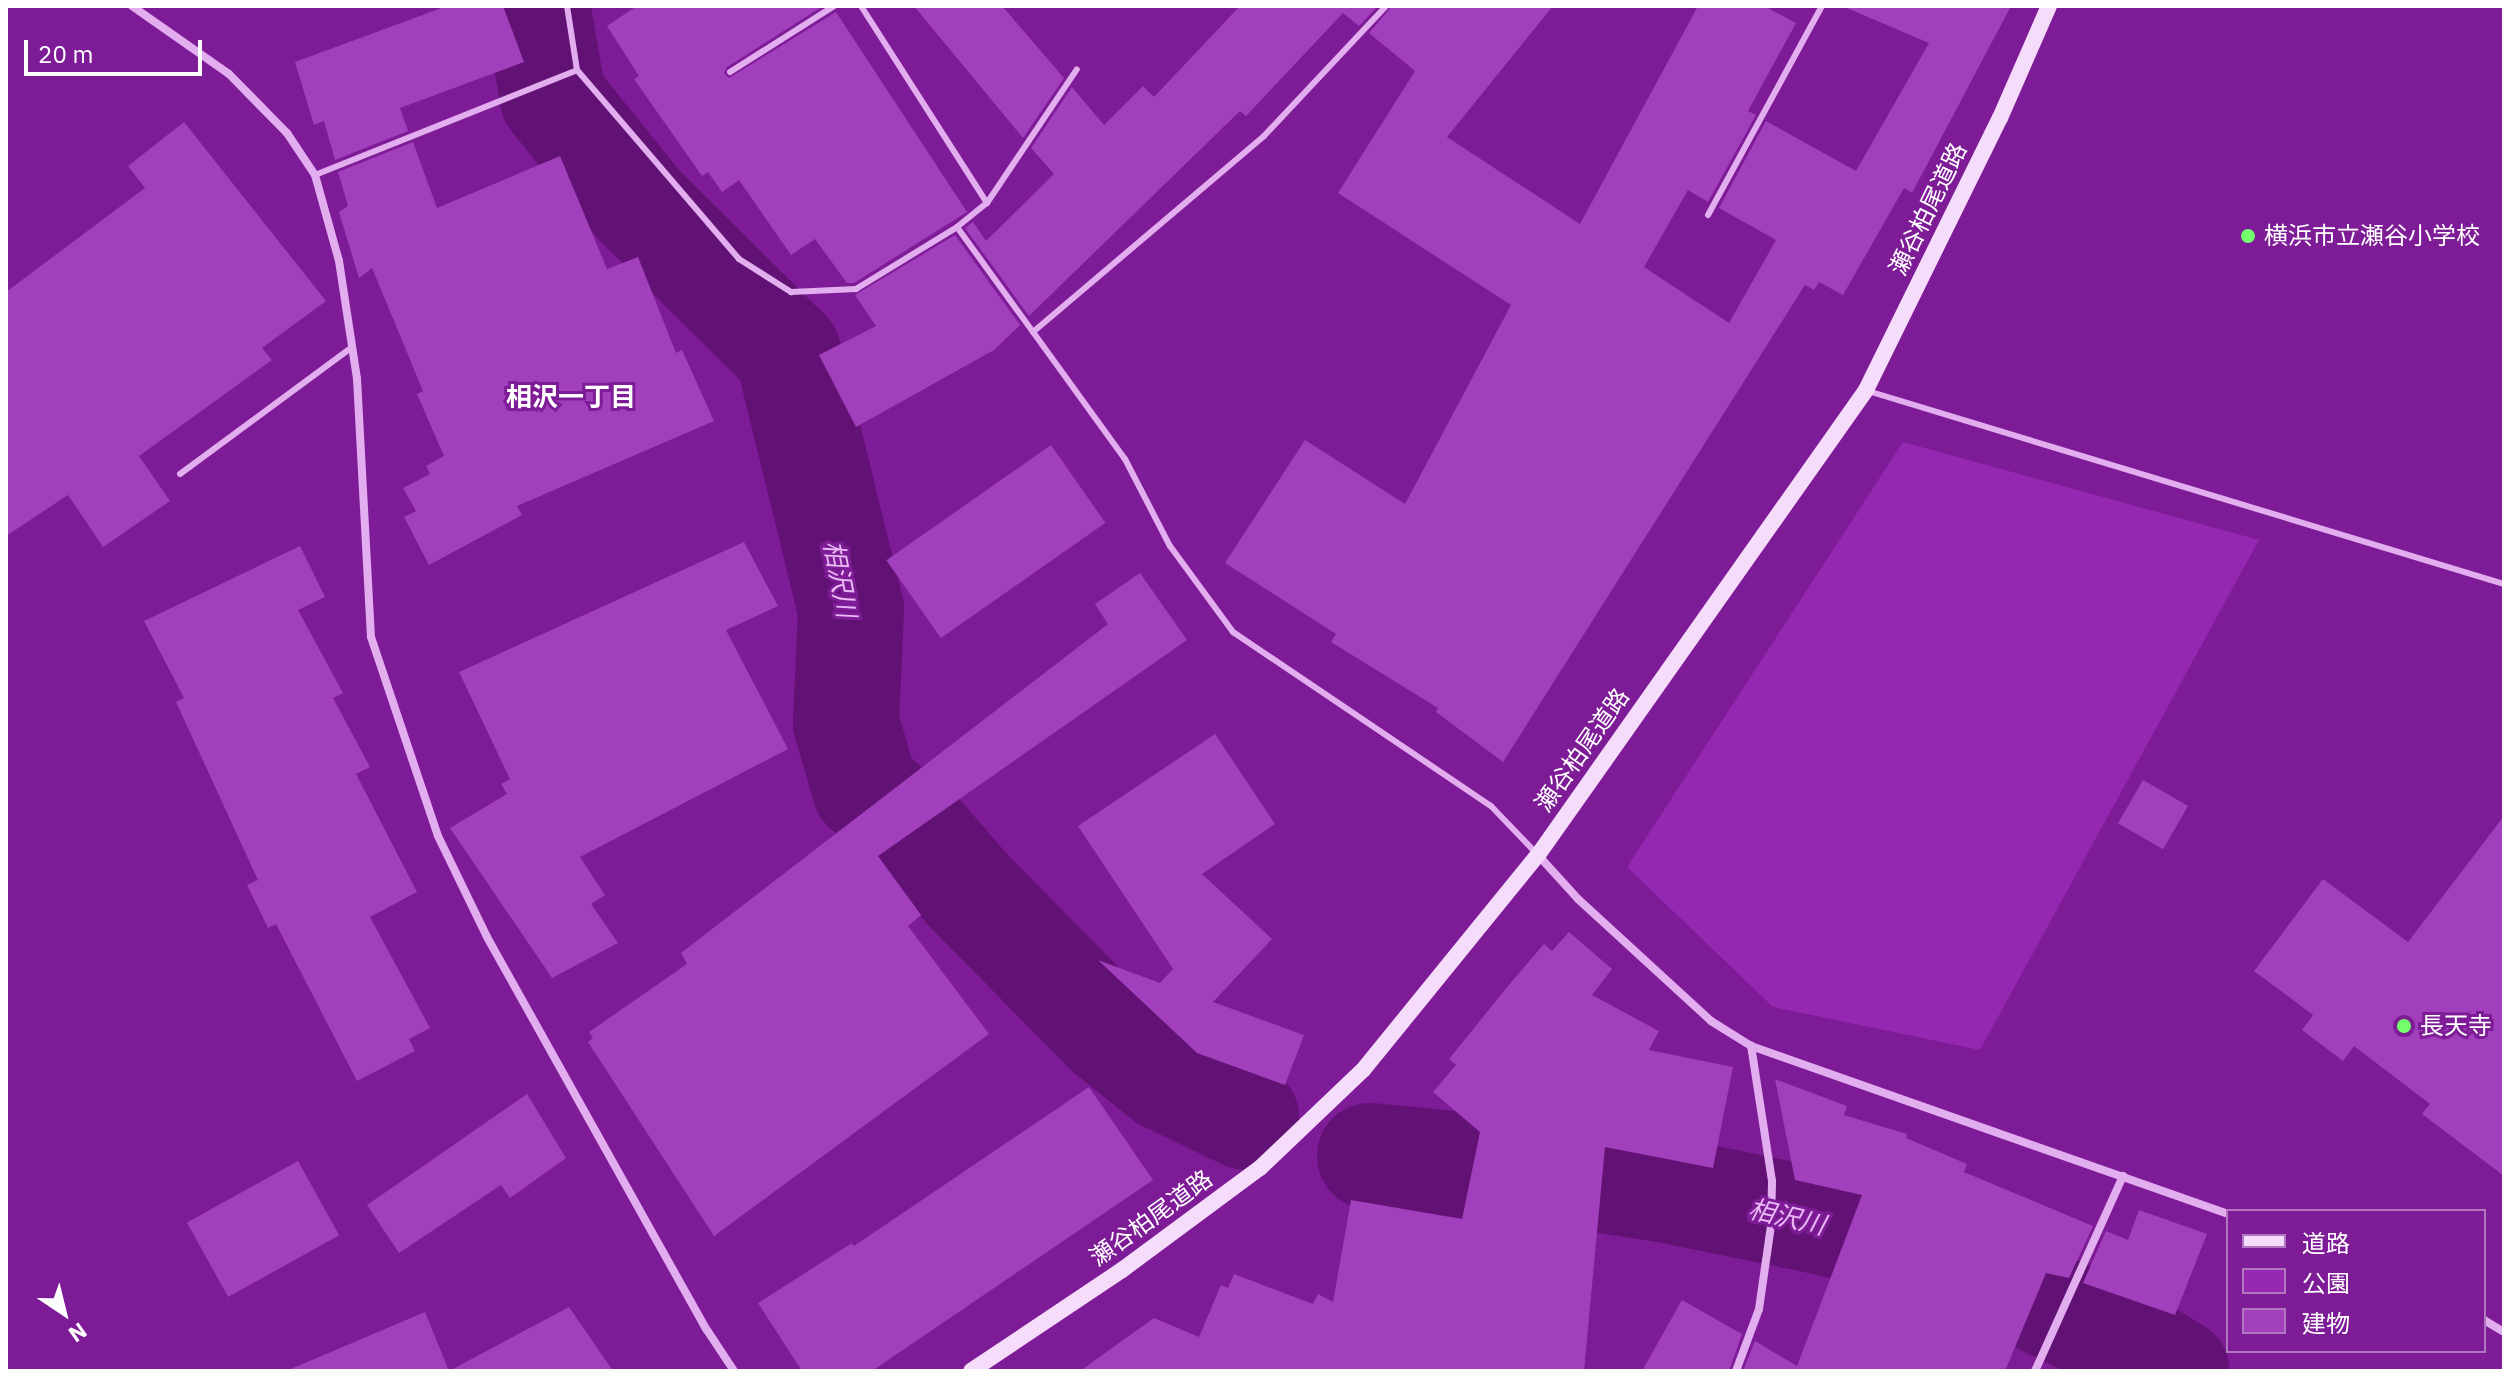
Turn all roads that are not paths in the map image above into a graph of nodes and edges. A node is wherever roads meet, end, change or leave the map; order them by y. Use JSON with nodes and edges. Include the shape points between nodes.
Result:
{"nodes":[{"id":1,"x":132,"y":6,"type":"edge"},
{"id":2,"x":567,"y":6,"type":"edge"},
{"id":3,"x":834,"y":6,"type":"edge"},
{"id":4,"x":861,"y":6,"type":"edge"},
{"id":5,"x":1386,"y":6,"type":"edge"},
{"id":6,"x":1822,"y":6,"type":"edge"},
{"id":7,"x":2049,"y":6,"type":"edge"},
{"id":8,"x":1077,"y":69,"type":"dead end"},
{"id":9,"x":577,"y":70,"type":"junction"},
{"id":10,"x":730,"y":72,"type":"dead end"},
{"id":11,"x":315,"y":175,"type":"junction"},
{"id":12,"x":987,"y":203,"type":"junction"},
{"id":13,"x":1708,"y":215,"type":"dead end"},
{"id":14,"x":957,"y":227,"type":"junction"},
{"id":15,"x":1033,"y":332,"type":"junction"},
{"id":16,"x":352,"y":347,"type":"junction"},
{"id":17,"x":1866,"y":390,"type":"junction"},
{"id":18,"x":180,"y":474,"type":"dead end"},
{"id":19,"x":2504,"y":584,"type":"edge"},
{"id":20,"x":1538,"y":855,"type":"junction"},
{"id":21,"x":1751,"y":1046,"type":"junction"},
{"id":22,"x":2123,"y":1176,"type":"junction"},
{"id":23,"x":2226,"y":1213,"type":"edge"},
{"id":24,"x":2486,"y":1321,"type":"edge"},
{"id":25,"x":2504,"y":1332,"type":"edge"},
{"id":26,"x":734,"y":1371,"type":"edge"},
{"id":27,"x":971,"y":1371,"type":"edge"},
{"id":28,"x":1736,"y":1371,"type":"edge"},
{"id":29,"x":2035,"y":1371,"type":"edge"}],
"edges":[{"from":1,"to":11,"type":"street","via":[[229,74],[287,133]]},
{"from":2,"to":9,"type":"lane"},
{"from":3,"to":10,"type":"lane"},
{"from":4,"to":12,"type":"lane"},
{"from":5,"to":15,"type":"lane","via":[[1264,136]]},
{"from":6,"to":13,"type":"lane"},
{"from":7,"to":17,"type":"main road","name":"瀬谷柏尾道路"},
{"from":8,"to":12,"type":"lane"},
{"from":9,"to":11,"type":"lane"},
{"from":9,"to":14,"type":"lane","via":[[739,259],[791,292],[856,289]]},
{"from":11,"to":16,"type":"street","via":[[339,261]]},
{"from":12,"to":14,"type":"lane"},
{"from":14,"to":15,"type":"lane"},
{"from":15,"to":20,"type":"lane","via":[[1125,459],[1170,546],[1233,632],[1491,806]]},
{"from":16,"to":18,"type":"lane"},
{"from":16,"to":26,"type":"street","via":[[366,492],[371,637],[438,836],[487,937]]},
{"from":17,"to":19,"type":"lane"},
{"from":17,"to":20,"type":"main road","name":"瀬谷柏尾道路"},
{"from":20,"to":21,"type":"street","via":[[1578,899],[1711,1021]]},
{"from":20,"to":27,"type":"main road","name":"瀬谷柏尾道路","via":[[1363,1070],[1260,1168],[1122,1270]]},
{"from":21,"to":22,"type":"street"},
{"from":21,"to":28,"type":"street","via":[[1772,1181],[1771,1226],[1759,1309]]},
{"from":22,"to":23,"type":"street"},
{"from":22,"to":29,"type":"street"},
{"from":24,"to":25,"type":"street"}]}
